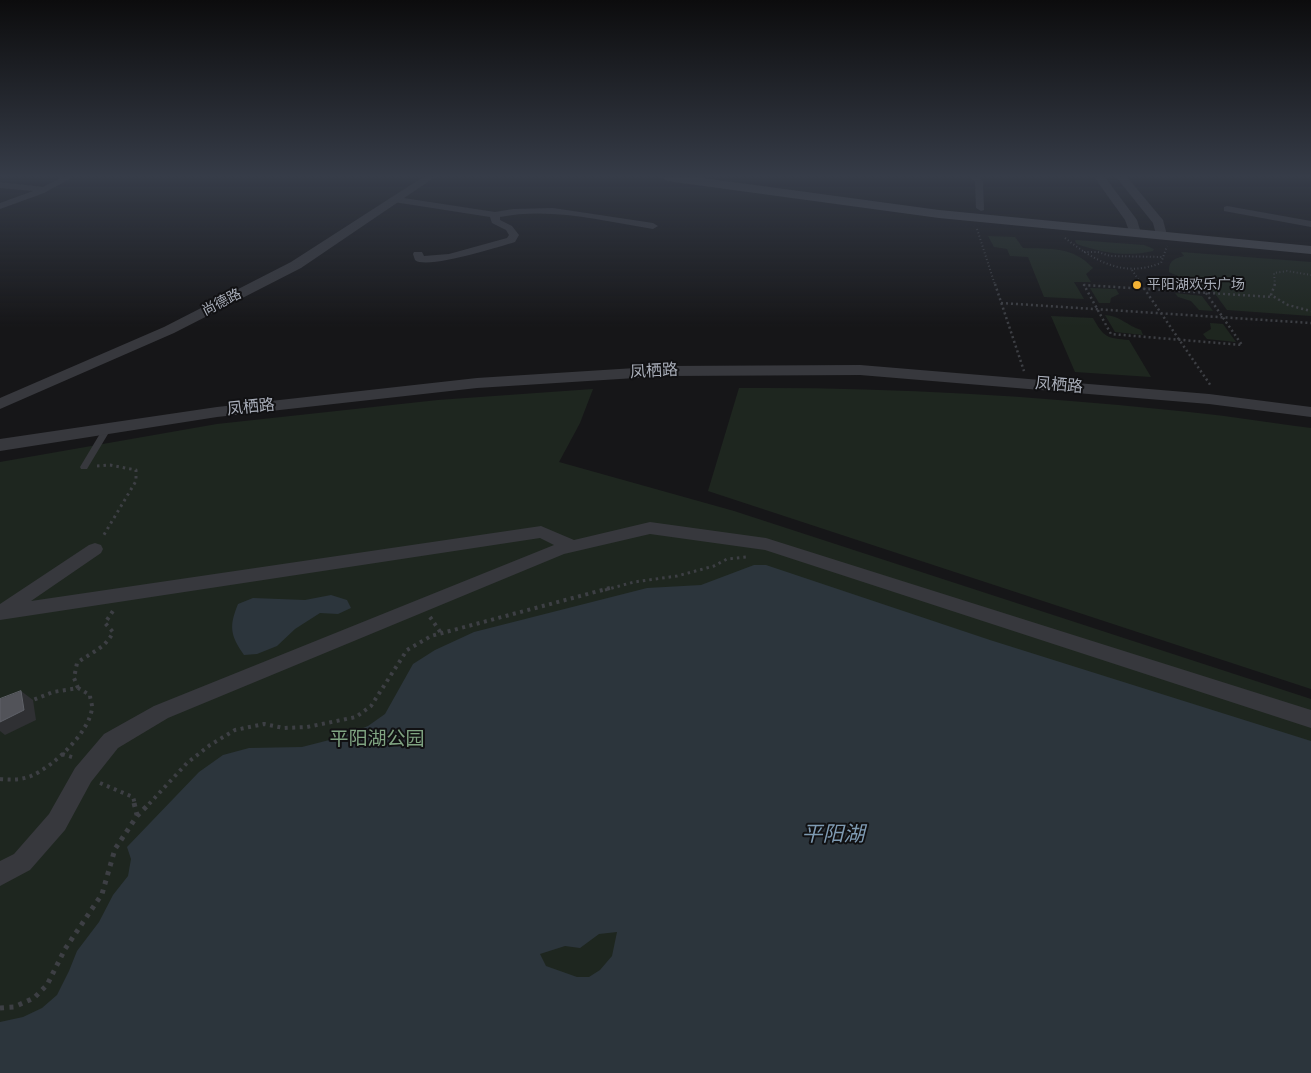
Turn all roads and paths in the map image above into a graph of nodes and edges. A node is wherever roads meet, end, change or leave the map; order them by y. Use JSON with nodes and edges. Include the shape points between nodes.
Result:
{"nodes":[{"id":1,"x":355,"y":227,"type":"edge"},
{"id":2,"x":507,"y":227,"type":"edge"},
{"id":3,"x":1137,"y":227,"type":"edge"},
{"id":4,"x":1157,"y":227,"type":"edge"},
{"id":5,"x":976,"y":229,"type":"dead end"},
{"id":6,"x":1162,"y":234,"type":"junction"},
{"id":7,"x":1063,"y":236,"type":"dead end"},
{"id":8,"x":1311,"y":238,"type":"edge"},
{"id":9,"x":1311,"y":250,"type":"edge"},
{"id":10,"x":1083,"y":252,"type":"junction"},
{"id":11,"x":418,"y":254,"type":"dead end"},
{"id":12,"x":1163,"y":257,"type":"junction"},
{"id":13,"x":1132,"y":270,"type":"junction"},
{"id":14,"x":1311,"y":275,"type":"edge"},
{"id":15,"x":1145,"y":288,"type":"junction"},
{"id":16,"x":1206,"y":293,"type":"junction"},
{"id":17,"x":1272,"y":297,"type":"junction"},
{"id":18,"x":1001,"y":303,"type":"junction"},
{"id":19,"x":1097,"y":310,"type":"junction"},
{"id":20,"x":1311,"y":310,"type":"edge"},
{"id":21,"x":1163,"y":315,"type":"junction"},
{"id":22,"x":1224,"y":318,"type":"junction"},
{"id":23,"x":1311,"y":323,"type":"edge"},
{"id":24,"x":1180,"y":340,"type":"junction"},
{"id":25,"x":1028,"y":384,"type":"junction"},
{"id":26,"x":1221,"y":401,"type":"junction"},
{"id":27,"x":0,"y":404,"type":"edge"},
{"id":28,"x":1311,"y":412,"type":"edge"},
{"id":29,"x":107,"y":428,"type":"junction"},
{"id":30,"x":0,"y":445,"type":"edge"},
{"id":31,"x":84,"y":467,"type":"joint"},
{"id":32,"x":573,"y":546,"type":"junction"},
{"id":33,"x":95,"y":549,"type":"joint"},
{"id":34,"x":751,"y":556,"type":"dead end"},
{"id":35,"x":123,"y":594,"type":"junction"},
{"id":36,"x":0,"y":613,"type":"edge"},
{"id":37,"x":78,"y":688,"type":"junction"},
{"id":38,"x":33,"y":700,"type":"dead end"},
{"id":39,"x":1311,"y":719,"type":"edge"},
{"id":40,"x":83,"y":775,"type":"junction"},
{"id":41,"x":0,"y":779,"type":"edge"},
{"id":42,"x":137,"y":816,"type":"junction"},
{"id":43,"x":0,"y":874,"type":"edge"},
{"id":44,"x":0,"y":1008,"type":"edge"}],
"edges":[{"from":1,"to":27,"type":"street","name":"尚德路","via":[[296,265],[169,330]]},
{"from":2,"to":11,"type":"street","via":[[514,235],[510,240],[450,257],[420,260]]},
{"from":3,"to":6,"type":"main road"},
{"from":4,"to":6,"type":"street"},
{"from":5,"to":18,"type":"path"},
{"from":6,"to":8,"type":"main road"},
{"from":6,"to":9,"type":"main road"},
{"from":6,"to":12,"type":"path"},
{"from":7,"to":10,"type":"path"},
{"from":10,"to":12,"type":"path"},
{"from":10,"to":13,"type":"path","via":[[1117,268]]},
{"from":12,"to":13,"type":"path","via":[[1160,263],[1148,270]]},
{"from":13,"to":15,"type":"path"},
{"from":14,"to":17,"type":"path","via":[[1287,271],[1274,273]]},
{"from":15,"to":16,"type":"path"},
{"from":15,"to":19,"type":"path","via":[[1084,285]]},
{"from":15,"to":21,"type":"path"},
{"from":16,"to":17,"type":"path"},
{"from":16,"to":22,"type":"path"},
{"from":17,"to":20,"type":"path","via":[[1288,305]]},
{"from":18,"to":19,"type":"path"},
{"from":18,"to":25,"type":"path"},
{"from":19,"to":21,"type":"path"},
{"from":19,"to":24,"type":"path","via":[[1111,334]]},
{"from":21,"to":22,"type":"path"},
{"from":21,"to":24,"type":"path"},
{"from":22,"to":23,"type":"path"},
{"from":22,"to":24,"type":"path","via":[[1242,345]]},
{"from":24,"to":26,"type":"path"},
{"from":25,"to":26,"type":"street","name":"凤栖路"},
{"from":25,"to":29,"type":"street","name":"凤栖路","via":[[860,370],[668,371],[477,383],[217,412]]},
{"from":26,"to":28,"type":"street","name":"凤栖路"},
{"from":29,"to":30,"type":"street","name":"凤栖路"},
{"from":29,"to":31,"type":"lane"},
{"from":31,"to":33,"type":"path","via":[[110,465],[136,470],[136,480]]},
{"from":32,"to":35,"type":"street","via":[[541,532]]},
{"from":32,"to":39,"type":"street","via":[[650,528],[766,544]]},
{"from":32,"to":40,"type":"street","via":[[161,712],[111,742]]},
{"from":33,"to":36,"type":"street"},
{"from":34,"to":42,"type":"path","via":[[727,559],[677,576],[634,582],[431,636],[407,650],[371,706],[356,717],[307,727],[284,728],[264,724],[234,730],[187,763]]},
{"from":35,"to":36,"type":"street"},
{"from":35,"to":37,"type":"path","via":[[105,623],[113,632],[111,639],[76,663],[74,678]]},
{"from":37,"to":38,"type":"path","via":[[53,692]]},
{"from":37,"to":41,"type":"path","via":[[90,695],[92,707],[87,722],[56,761],[35,774],[14,781]]},
{"from":40,"to":42,"type":"path","via":[[132,797]]},
{"from":40,"to":43,"type":"street","via":[[57,822],[22,862]]},
{"from":42,"to":44,"type":"path","via":[[115,850],[102,894],[65,949],[47,985],[34,998],[14,1007]]}]}
